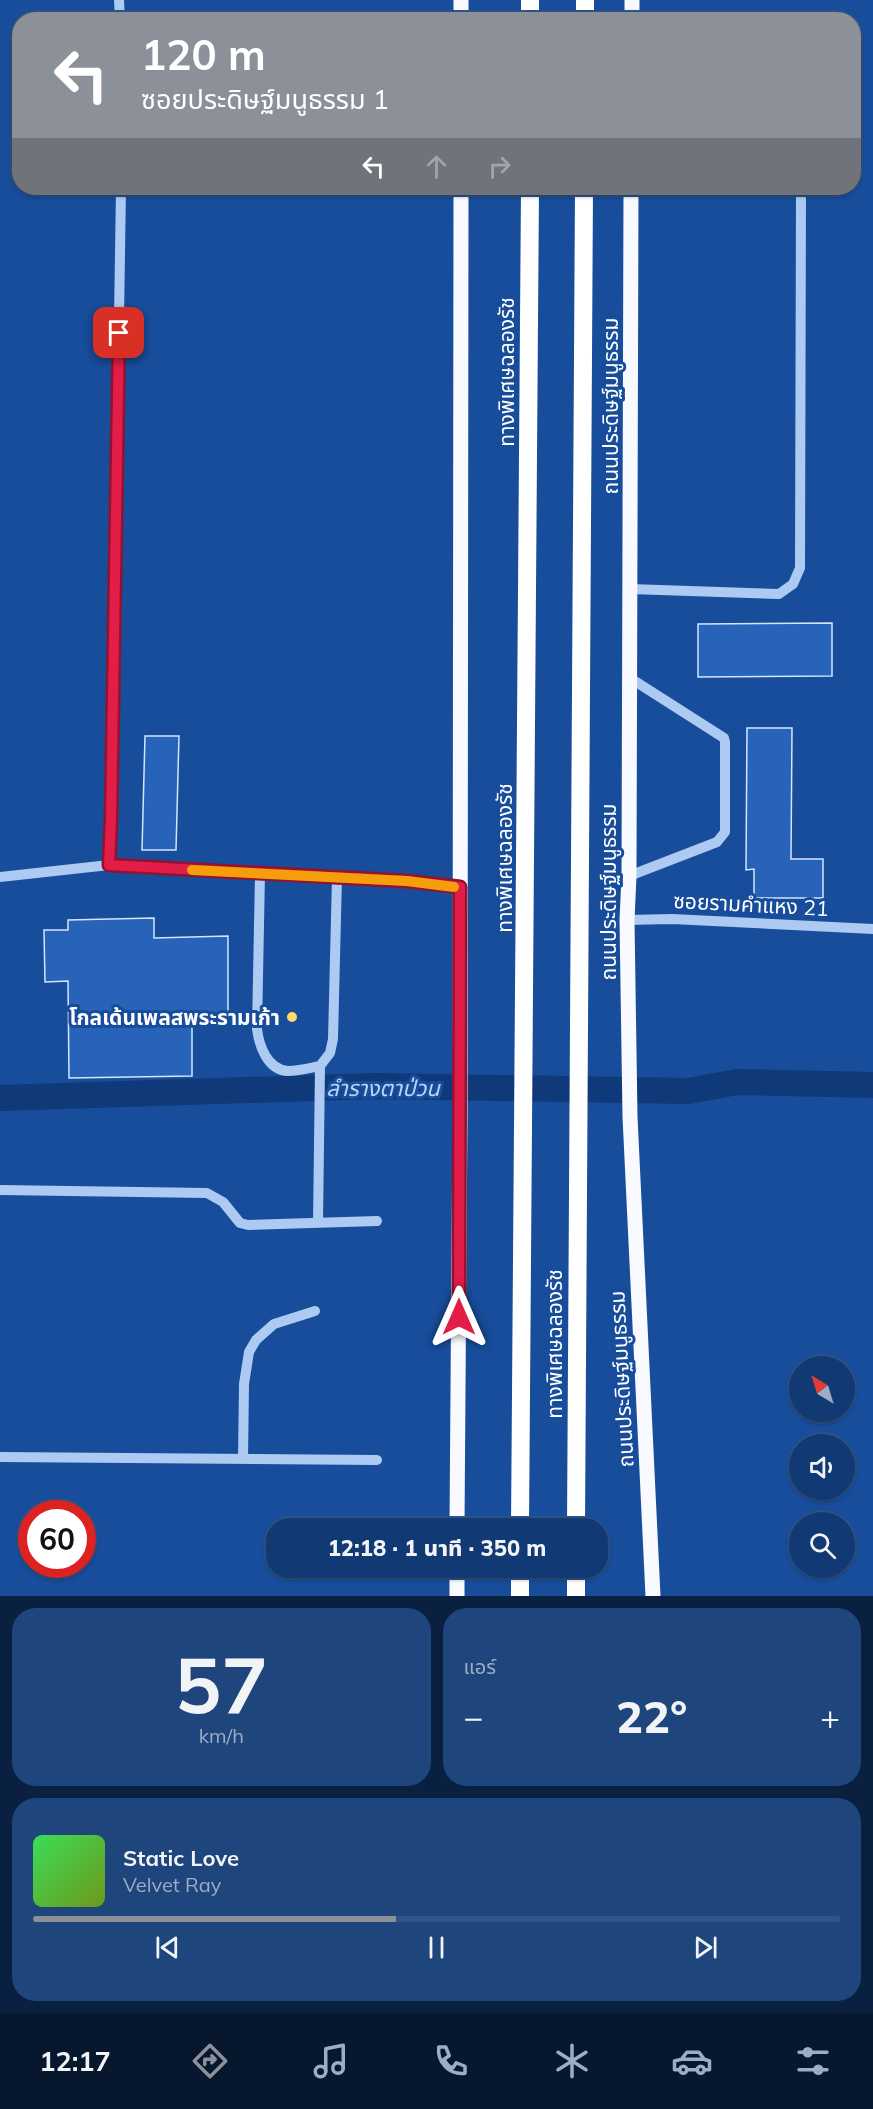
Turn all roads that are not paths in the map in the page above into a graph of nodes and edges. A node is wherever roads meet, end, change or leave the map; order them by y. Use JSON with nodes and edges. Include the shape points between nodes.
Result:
{"nodes":[{"id":1,"x":121,"y":195,"type":"edge"},
{"id":2,"x":461,"y":195,"type":"edge"},
{"id":3,"x":530,"y":195,"type":"edge"},
{"id":4,"x":584,"y":195,"type":"edge"},
{"id":5,"x":631,"y":195,"type":"edge"},
{"id":6,"x":801,"y":195,"type":"edge"},
{"id":7,"x":630,"y":589,"type":"junction"},
{"id":8,"x":630,"y":678,"type":"junction"},
{"id":9,"x":109,"y":865,"type":"junction"},
{"id":10,"x":260,"y":873,"type":"junction"},
{"id":11,"x":629,"y":876,"type":"junction"},
{"id":12,"x":0,"y":877,"type":"edge"},
{"id":13,"x":336,"y":878,"type":"junction"},
{"id":14,"x":460,"y":887,"type":"junction"},
{"id":15,"x":627,"y":920,"type":"junction"},
{"id":16,"x":873,"y":929,"type":"edge"},
{"id":17,"x":320,"y":1066,"type":"junction"},
{"id":18,"x":0,"y":1190,"type":"edge"},
{"id":19,"x":377,"y":1221,"type":"dead end"},
{"id":20,"x":318,"y":1223,"type":"junction"},
{"id":21,"x":315,"y":1311,"type":"dead end"},
{"id":22,"x":0,"y":1457,"type":"edge"},
{"id":23,"x":243,"y":1459,"type":"junction"},
{"id":24,"x":377,"y":1460,"type":"dead end"},
{"id":25,"x":457,"y":1518,"type":"edge"},
{"id":26,"x":520,"y":1518,"type":"edge"},
{"id":27,"x":576,"y":1518,"type":"edge"},
{"id":28,"x":457,"y":1578,"type":"edge"},
{"id":29,"x":520,"y":1578,"type":"edge"},
{"id":30,"x":576,"y":1578,"type":"edge"},
{"id":31,"x":457,"y":1596,"type":"edge"},
{"id":32,"x":520,"y":1596,"type":"edge"},
{"id":33,"x":576,"y":1596,"type":"edge"},
{"id":34,"x":653,"y":1596,"type":"edge"}],
"edges":[{"from":1,"to":9,"type":"street"},
{"from":2,"to":14,"type":"main road"},
{"from":3,"to":26,"type":"highway","name":"ทางพิเศษฉลองรัช"},
{"from":4,"to":27,"type":"highway","name":"ทางพิเศษฉลองรัช"},
{"from":5,"to":7,"type":"main road","name":"ถนนประดิษฐ์มนูธรรม"},
{"from":6,"to":7,"type":"street","via":[[800,568],[793,584],[779,594]]},
{"from":7,"to":8,"type":"main road","name":"ถนนประดิษฐ์มนูธรรม"},
{"from":8,"to":11,"type":"main road","name":"ถนนประดิษฐ์มนูธรรม"},
{"from":8,"to":11,"type":"street","via":[[724,738],[725,832],[717,842]]},
{"from":9,"to":10,"type":"street"},
{"from":9,"to":12,"type":"street"},
{"from":10,"to":13,"type":"street"},
{"from":10,"to":17,"type":"street","via":[[259,1044],[273,1065],[286,1071]]},
{"from":11,"to":15,"type":"main road","name":"ถนนประดิษฐ์มนูธรรม"},
{"from":13,"to":14,"type":"street"},
{"from":13,"to":17,"type":"street","via":[[333,1038],[330,1053]]},
{"from":14,"to":25,"type":"main road"},
{"from":15,"to":16,"type":"street","name":"ซอยรามคำแหง 21"},
{"from":15,"to":34,"type":"main road","name":"ถนนประดิษฐ์มนูธรรม","via":[[630,1117]]},
{"from":17,"to":20,"type":"street"},
{"from":18,"to":20,"type":"street","via":[[207,1193],[223,1202],[240,1223]]},
{"from":19,"to":20,"type":"street"},
{"from":21,"to":23,"type":"street","via":[[274,1324],[249,1352],[244,1384]]},
{"from":22,"to":23,"type":"street"},
{"from":23,"to":24,"type":"street"},
{"from":28,"to":31,"type":"main road"},
{"from":29,"to":32,"type":"highway"},
{"from":30,"to":33,"type":"highway"}]}
